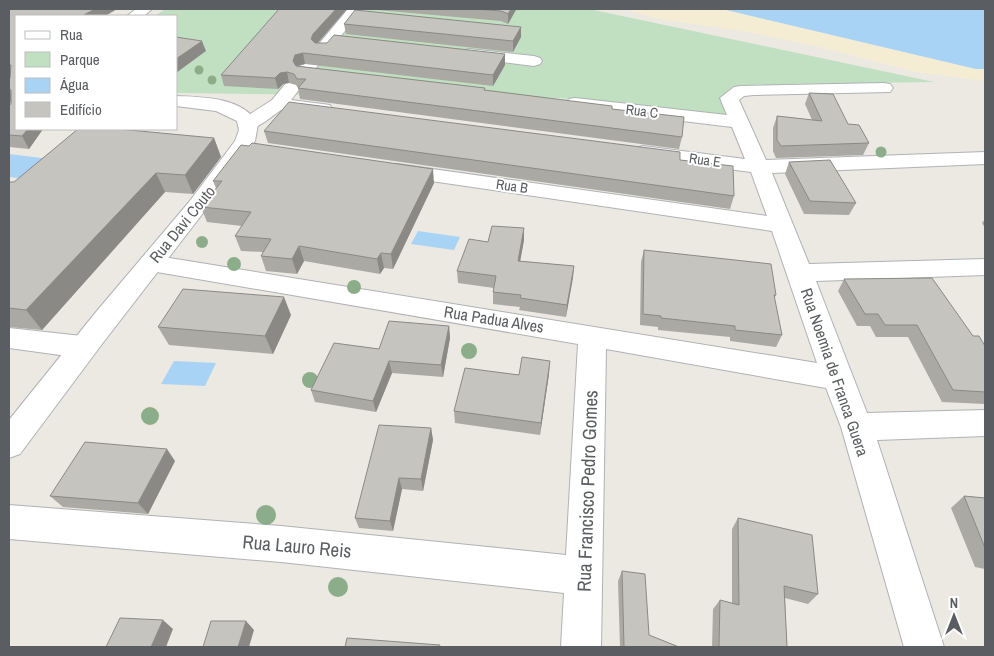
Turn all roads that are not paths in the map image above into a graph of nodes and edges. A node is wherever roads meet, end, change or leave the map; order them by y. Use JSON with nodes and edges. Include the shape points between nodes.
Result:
{"nodes":[{"id":1,"x":359,"y":12,"type":"edge"},
{"id":2,"x":331,"y":39,"type":"junction"},
{"id":3,"x":350,"y":41,"type":"edge"},
{"id":4,"x":456,"y":53,"type":"edge"},
{"id":5,"x":534,"y":61,"type":"dead end"},
{"id":6,"x":305,"y":71,"type":"junction"},
{"id":7,"x":324,"y":73,"type":"edge"},
{"id":8,"x":884,"y":88,"type":"dead end"},
{"id":9,"x":178,"y":101,"type":"edge"},
{"id":10,"x":562,"y":101,"type":"edge"},
{"id":11,"x":278,"y":104,"type":"junction"},
{"id":12,"x":337,"y":111,"type":"edge"},
{"id":13,"x":736,"y":112,"type":"junction"},
{"id":14,"x":250,"y":141,"type":"junction"},
{"id":15,"x":621,"y":149,"type":"edge"},
{"id":16,"x":985,"y":158,"type":"edge"},
{"id":17,"x":379,"y":167,"type":"edge"},
{"id":18,"x":759,"y":167,"type":"junction"},
{"id":19,"x":782,"y":225,"type":"junction"},
{"id":20,"x":151,"y":263,"type":"junction"},
{"id":21,"x":985,"y":267,"type":"edge"},
{"id":22,"x":800,"y":273,"type":"junction"},
{"id":23,"x":592,"y":336,"type":"junction"},
{"id":24,"x":9,"y":338,"type":"edge"},
{"id":25,"x":82,"y":347,"type":"junction"},
{"id":26,"x":837,"y":378,"type":"junction"},
{"id":27,"x":985,"y":422,"type":"edge"},
{"id":28,"x":857,"y":427,"type":"junction"},
{"id":29,"x":9,"y":444,"type":"edge"},
{"id":30,"x":9,"y":522,"type":"edge"},
{"id":31,"x":584,"y":576,"type":"junction"},
{"id":32,"x":581,"y":647,"type":"edge"},
{"id":33,"x":924,"y":647,"type":"edge"}],
"edges":[{"from":1,"to":2,"type":"street","name":"Rua Davi Couto"},
{"from":2,"to":3,"type":"street"},
{"from":2,"to":6,"type":"street","name":"Rua Davi Couto"},
{"from":4,"to":5,"type":"street"},
{"from":6,"to":7,"type":"street"},
{"from":6,"to":11,"type":"street","name":"Rua Davi Couto"},
{"from":8,"to":13,"type":"street","via":[[740,91],[729,98]]},
{"from":9,"to":14,"type":"street","via":[[230,109],[244,115]]},
{"from":10,"to":13,"type":"street","name":"Rua C"},
{"from":11,"to":12,"type":"street"},
{"from":11,"to":14,"type":"street","name":"Rua Davi Couto"},
{"from":13,"to":18,"type":"street","name":"Rua Noemia de Franca Guera"},
{"from":14,"to":20,"type":"street","name":"Rua Davi Couto"},
{"from":15,"to":18,"type":"street","name":"Rua E"},
{"from":16,"to":18,"type":"street","name":"Rua E"},
{"from":17,"to":19,"type":"street","name":"Rua B"},
{"from":18,"to":19,"type":"street","name":"Rua Noemia de Franca Guera"},
{"from":19,"to":22,"type":"street","name":"Rua Noemia de Franca Guera"},
{"from":20,"to":23,"type":"street","name":"Rua Padua Alves"},
{"from":20,"to":25,"type":"street","name":"Rua Davi Couto"},
{"from":21,"to":22,"type":"street"},
{"from":22,"to":26,"type":"street","name":"Rua Noemia de Franca Guera"},
{"from":23,"to":26,"type":"street","name":"Rua Padua Alves"},
{"from":23,"to":31,"type":"street","name":"Rua Francisco Pedro Gomes"},
{"from":24,"to":25,"type":"street"},
{"from":25,"to":29,"type":"street","name":"Rua Davi Couto"},
{"from":26,"to":28,"type":"street","name":"Rua Noemia de Franca Guera"},
{"from":27,"to":28,"type":"street"},
{"from":28,"to":33,"type":"street","name":"Rua Noemia de Franca Guera"},
{"from":30,"to":31,"type":"street","name":"Rua Lauro Reis","via":[[281,544]]},
{"from":31,"to":32,"type":"street","name":"Rua Francisco Pedro Gomes"}]}
